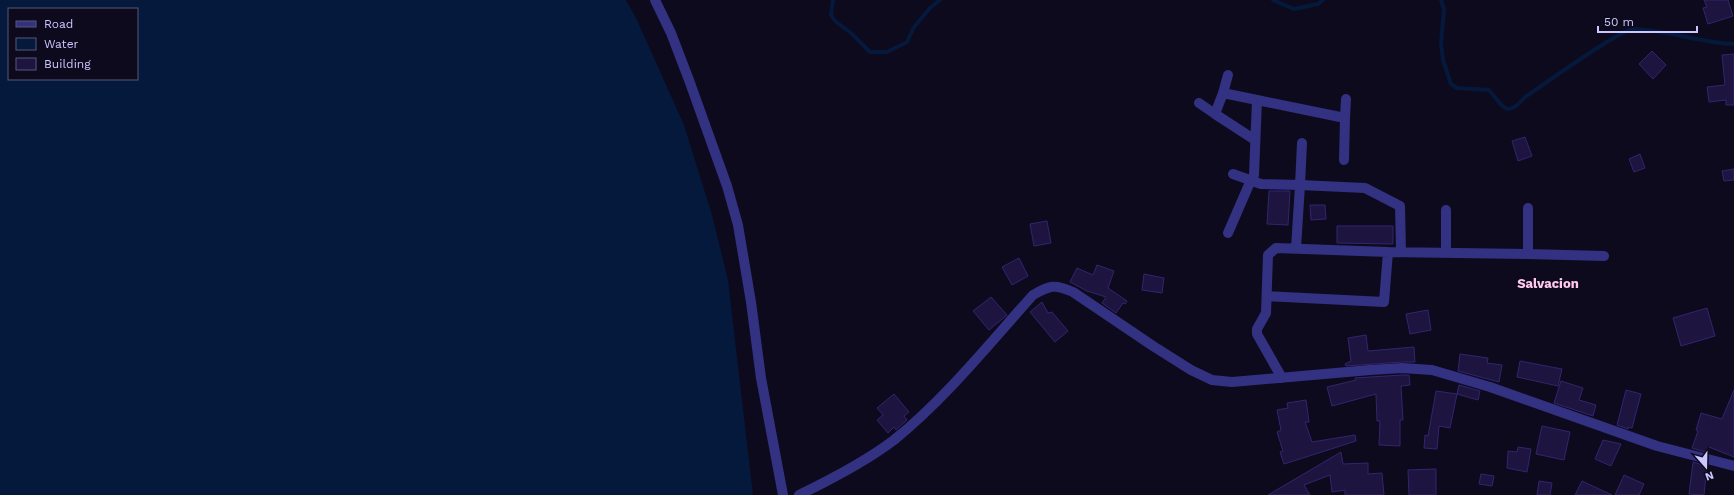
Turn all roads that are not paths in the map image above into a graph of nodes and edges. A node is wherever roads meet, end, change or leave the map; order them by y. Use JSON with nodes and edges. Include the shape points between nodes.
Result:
{"nodes":[{"id":1,"x":655,"y":0,"type":"edge"},
{"id":2,"x":1228,"y":75,"type":"dead end"},
{"id":3,"x":1223,"y":93,"type":"junction"},
{"id":4,"x":1346,"y":99,"type":"dead end"},
{"id":5,"x":1257,"y":100,"type":"junction"},
{"id":6,"x":1199,"y":103,"type":"dead end"},
{"id":7,"x":1215,"y":114,"type":"junction"},
{"id":8,"x":1345,"y":118,"type":"junction"},
{"id":9,"x":1255,"y":140,"type":"junction"},
{"id":10,"x":1302,"y":143,"type":"dead end"},
{"id":11,"x":1344,"y":160,"type":"dead end"},
{"id":12,"x":1233,"y":174,"type":"dead end"},
{"id":13,"x":1250,"y":180,"type":"junction"},
{"id":14,"x":1300,"y":185,"type":"junction"},
{"id":15,"x":1528,"y":208,"type":"dead end"},
{"id":16,"x":1446,"y":210,"type":"dead end"},
{"id":17,"x":1228,"y":233,"type":"dead end"},
{"id":18,"x":1296,"y":248,"type":"junction"},
{"id":19,"x":1388,"y":252,"type":"junction"},
{"id":20,"x":1401,"y":252,"type":"junction"},
{"id":21,"x":1446,"y":252,"type":"junction"},
{"id":22,"x":1528,"y":254,"type":"junction"},
{"id":23,"x":1604,"y":256,"type":"dead end"},
{"id":24,"x":1267,"y":296,"type":"junction"},
{"id":25,"x":1282,"y":378,"type":"junction"},
{"id":26,"x":1734,"y":466,"type":"edge"},
{"id":27,"x":783,"y":495,"type":"edge"},
{"id":28,"x":799,"y":495,"type":"edge"}],
"edges":[{"from":1,"to":27,"type":"street","via":[[671,32],[689,80],[727,186],[738,225],[760,378]]},
{"from":2,"to":3,"type":"street"},
{"from":3,"to":5,"type":"street"},
{"from":3,"to":7,"type":"street"},
{"from":4,"to":8,"type":"street"},
{"from":5,"to":8,"type":"street"},
{"from":5,"to":9,"type":"street"},
{"from":6,"to":7,"type":"street"},
{"from":7,"to":9,"type":"street"},
{"from":8,"to":11,"type":"street"},
{"from":9,"to":13,"type":"street","via":[[1254,176]]},
{"from":10,"to":14,"type":"street"},
{"from":12,"to":13,"type":"street"},
{"from":13,"to":14,"type":"street","via":[[1261,184]]},
{"from":13,"to":17,"type":"street"},
{"from":14,"to":18,"type":"street"},
{"from":14,"to":20,"type":"street","via":[[1365,188],[1400,206]]},
{"from":15,"to":22,"type":"street"},
{"from":16,"to":21,"type":"street"},
{"from":18,"to":19,"type":"street"},
{"from":18,"to":24,"type":"street","via":[[1276,248],[1268,255]]},
{"from":19,"to":20,"type":"street"},
{"from":19,"to":24,"type":"street","via":[[1384,302]]},
{"from":20,"to":21,"type":"street"},
{"from":21,"to":22,"type":"street"},
{"from":22,"to":23,"type":"street"},
{"from":24,"to":25,"type":"street","via":[[1266,313],[1257,334]]},
{"from":25,"to":26,"type":"street","via":[[1402,368],[1432,370],[1490,387],[1657,446]]},
{"from":25,"to":28,"type":"street","via":[[1232,382],[1212,380],[1190,370],[1073,292],[1060,286],[1047,287],[1033,295],[957,379],[918,419],[893,440],[866,459]]}]}
